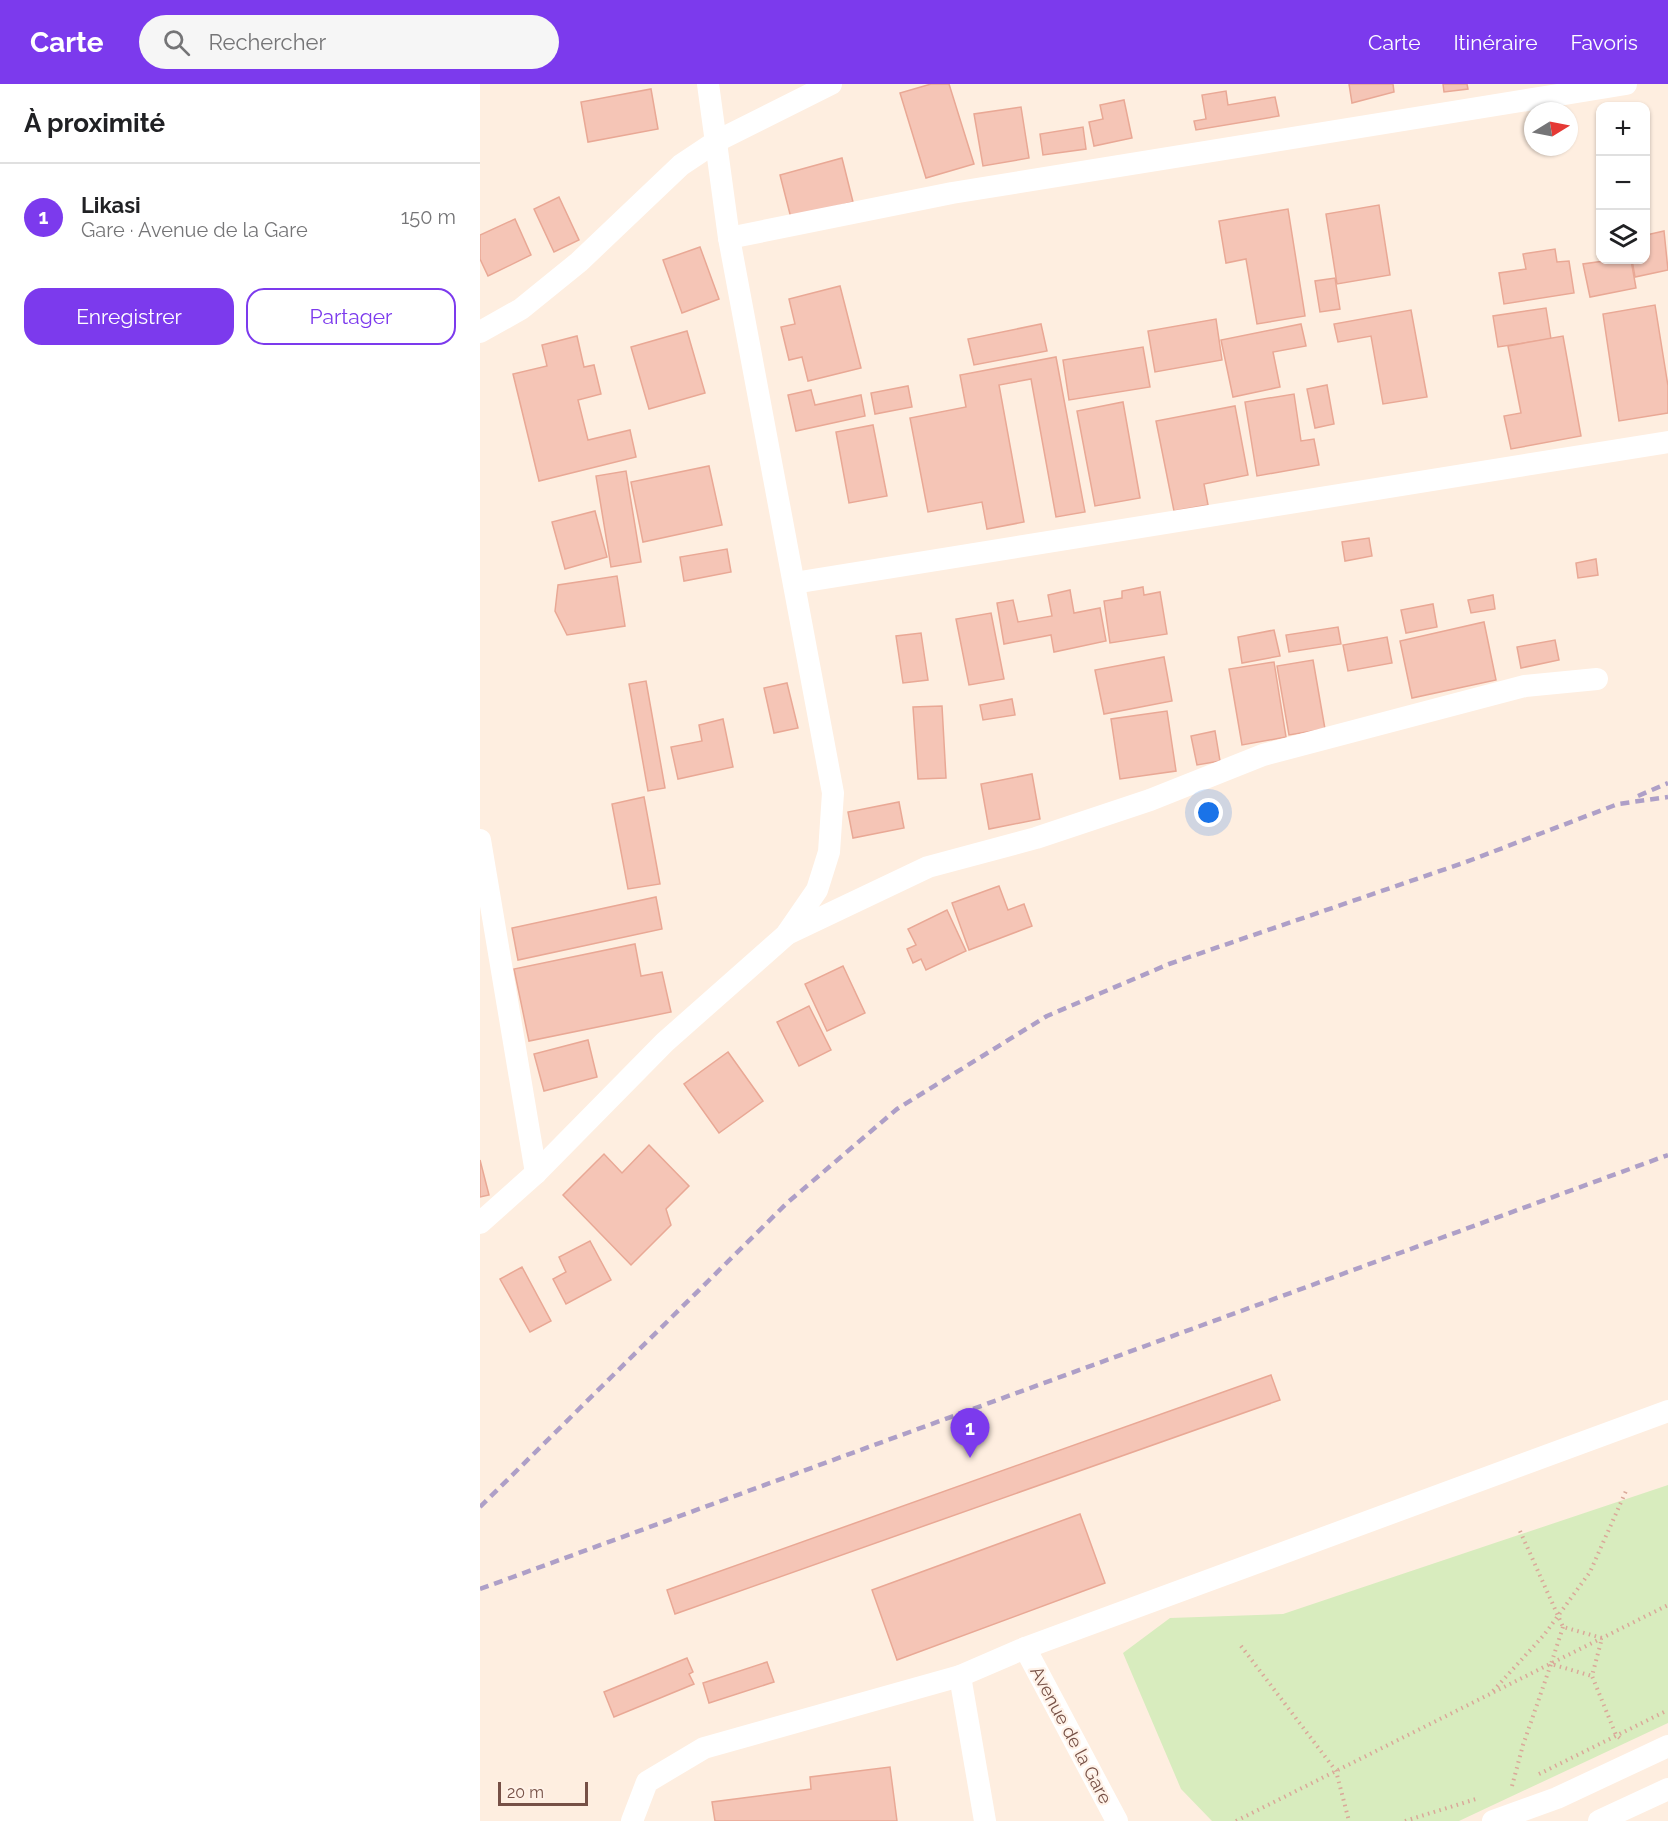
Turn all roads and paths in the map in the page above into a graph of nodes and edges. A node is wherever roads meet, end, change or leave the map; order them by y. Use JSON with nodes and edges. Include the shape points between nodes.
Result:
{"nodes":[{"id":1,"x":708,"y":84,"type":"edge"},
{"id":2,"x":831,"y":84,"type":"edge"},
{"id":3,"x":1626,"y":84,"type":"edge"},
{"id":4,"x":717,"y":141,"type":"junction"},
{"id":5,"x":729,"y":238,"type":"junction"},
{"id":6,"x":480,"y":332,"type":"edge"},
{"id":7,"x":1668,"y":442,"type":"edge"},
{"id":8,"x":794,"y":582,"type":"junction"},
{"id":9,"x":1597,"y":679,"type":"dead end"},
{"id":10,"x":480,"y":840,"type":"edge"},
{"id":11,"x":786,"y":935,"type":"junction"},
{"id":12,"x":536,"y":1173,"type":"junction"},
{"id":13,"x":480,"y":1223,"type":"edge"},
{"id":14,"x":1668,"y":1411,"type":"edge"},
{"id":15,"x":1626,"y":1491,"type":"dead end"},
{"id":16,"x":1520,"y":1531,"type":"dead end"},
{"id":17,"x":1668,"y":1605,"type":"edge"},
{"id":18,"x":1558,"y":1616,"type":"junction"},
{"id":19,"x":1563,"y":1627,"type":"junction"},
{"id":20,"x":1602,"y":1638,"type":"junction"},
{"id":21,"x":1241,"y":1646,"type":"dead end"},
{"id":22,"x":1025,"y":1648,"type":"junction"},
{"id":23,"x":1551,"y":1664,"type":"junction"},
{"id":24,"x":960,"y":1676,"type":"junction"},
{"id":25,"x":1592,"y":1676,"type":"junction"},
{"id":26,"x":1489,"y":1694,"type":"junction"},
{"id":27,"x":1668,"y":1710,"type":"edge"},
{"id":28,"x":1616,"y":1735,"type":"junction"},
{"id":29,"x":1668,"y":1746,"type":"edge"},
{"id":30,"x":1646,"y":1758,"type":"junction"},
{"id":31,"x":1336,"y":1771,"type":"junction"},
{"id":32,"x":1532,"y":1778,"type":"dead end"},
{"id":33,"x":1522,"y":1783,"type":"dead end"},
{"id":34,"x":1668,"y":1789,"type":"edge"},
{"id":35,"x":1479,"y":1798,"type":"dead end"},
{"id":36,"x":633,"y":1821,"type":"edge"},
{"id":37,"x":985,"y":1821,"type":"edge"},
{"id":38,"x":1117,"y":1821,"type":"edge"},
{"id":39,"x":1236,"y":1821,"type":"edge"},
{"id":40,"x":1349,"y":1821,"type":"edge"},
{"id":41,"x":1405,"y":1821,"type":"edge"},
{"id":42,"x":1493,"y":1821,"type":"edge"},
{"id":43,"x":1599,"y":1821,"type":"edge"}],
"edges":[{"from":1,"to":4,"type":"street"},
{"from":2,"to":4,"type":"street"},
{"from":3,"to":5,"type":"street","via":[[952,193]]},
{"from":4,"to":5,"type":"street"},
{"from":4,"to":6,"type":"street","via":[[681,165],[579,262],[520,309]]},
{"from":5,"to":8,"type":"street"},
{"from":7,"to":8,"type":"street"},
{"from":8,"to":11,"type":"street","via":[[833,793],[830,852],[817,890]]},
{"from":9,"to":11,"type":"street","via":[[1525,686],[1263,755],[1150,800],[1036,838],[928,867]]},
{"from":10,"to":12,"type":"street"},
{"from":11,"to":12,"type":"street","via":[[665,1042]]},
{"from":12,"to":13,"type":"street"},
{"from":14,"to":22,"type":"street"},
{"from":15,"to":18,"type":"path","via":[[1590,1572]]},
{"from":16,"to":18,"type":"path"},
{"from":17,"to":20,"type":"path"},
{"from":18,"to":19,"type":"path"},
{"from":18,"to":26,"type":"path"},
{"from":19,"to":20,"type":"path"},
{"from":19,"to":23,"type":"path"},
{"from":20,"to":23,"type":"path"},
{"from":20,"to":25,"type":"path"},
{"from":21,"to":31,"type":"path"},
{"from":22,"to":24,"type":"street"},
{"from":22,"to":38,"type":"street","name":"Avenue de la Gare"},
{"from":23,"to":25,"type":"path"},
{"from":23,"to":26,"type":"path"},
{"from":23,"to":33,"type":"path","via":[[1511,1788]]},
{"from":24,"to":36,"type":"street","via":[[704,1749],[647,1782]]},
{"from":24,"to":37,"type":"street"},
{"from":25,"to":28,"type":"path"},
{"from":26,"to":31,"type":"path"},
{"from":27,"to":28,"type":"path"},
{"from":28,"to":30,"type":"path"},
{"from":28,"to":32,"type":"path"},
{"from":29,"to":30,"type":"street"},
{"from":30,"to":42,"type":"street","via":[[1557,1798]]},
{"from":31,"to":39,"type":"path"},
{"from":31,"to":40,"type":"path"},
{"from":34,"to":43,"type":"street"},
{"from":35,"to":41,"type":"path"}]}
